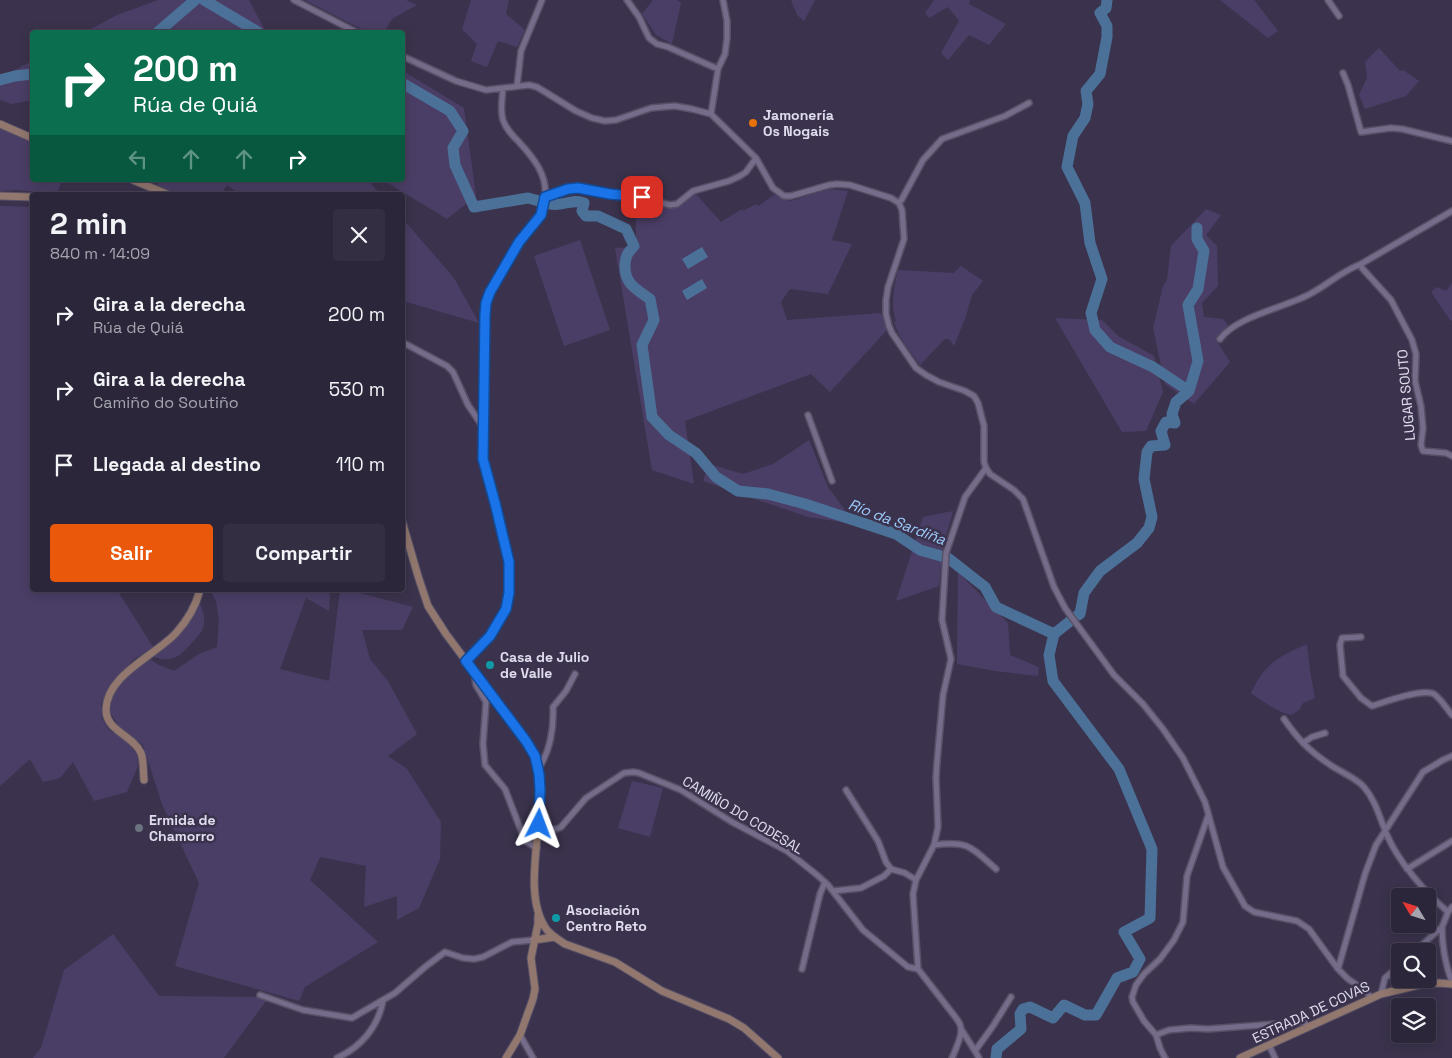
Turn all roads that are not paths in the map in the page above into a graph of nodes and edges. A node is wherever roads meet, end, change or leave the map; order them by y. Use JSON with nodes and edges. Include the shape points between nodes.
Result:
{"nodes":[{"id":1,"x":294,"y":0,"type":"edge"},
{"id":2,"x":542,"y":0,"type":"edge"},
{"id":3,"x":627,"y":0,"type":"edge"},
{"id":4,"x":723,"y":0,"type":"edge"},
{"id":5,"x":1328,"y":0,"type":"edge"},
{"id":6,"x":1339,"y":16,"type":"dead end"},
{"id":7,"x":352,"y":30,"type":"edge"},
{"id":8,"x":405,"y":57,"type":"edge"},
{"id":9,"x":718,"y":69,"type":"junction"},
{"id":10,"x":1343,"y":73,"type":"dead end"},
{"id":11,"x":517,"y":86,"type":"junction"},
{"id":12,"x":502,"y":89,"type":"junction"},
{"id":13,"x":1029,"y":103,"type":"dead end"},
{"id":14,"x":711,"y":114,"type":"junction"},
{"id":15,"x":0,"y":124,"type":"edge"},
{"id":16,"x":30,"y":137,"type":"edge"},
{"id":17,"x":1452,"y":141,"type":"edge"},
{"id":18,"x":756,"y":158,"type":"junction"},
{"id":19,"x":138,"y":182,"type":"edge"},
{"id":20,"x":161,"y":192,"type":"edge"},
{"id":21,"x":0,"y":196,"type":"edge"},
{"id":22,"x":30,"y":197,"type":"edge"},
{"id":23,"x":545,"y":197,"type":"junction"},
{"id":24,"x":899,"y":203,"type":"junction"},
{"id":25,"x":1452,"y":211,"type":"edge"},
{"id":26,"x":1361,"y":264,"type":"junction"},
{"id":27,"x":1220,"y":339,"type":"dead end"},
{"id":28,"x":405,"y":344,"type":"edge"},
{"id":29,"x":808,"y":415,"type":"dead end"},
{"id":30,"x":483,"y":427,"type":"junction"},
{"id":31,"x":1452,"y":456,"type":"edge"},
{"id":32,"x":986,"y":468,"type":"junction"},
{"id":33,"x":832,"y":481,"type":"dead end"},
{"id":34,"x":405,"y":531,"type":"edge"},
{"id":35,"x":199,"y":592,"type":"edge"},
{"id":36,"x":1361,"y":637,"type":"dead end"},
{"id":37,"x":466,"y":661,"type":"junction"},
{"id":38,"x":474,"y":671,"type":"junction"},
{"id":39,"x":575,"y":674,"type":"dead end"},
{"id":40,"x":1452,"y":715,"type":"edge"},
{"id":41,"x":1284,"y":719,"type":"dead end"},
{"id":42,"x":1325,"y":732,"type":"dead end"},
{"id":43,"x":1303,"y":743,"type":"junction"},
{"id":44,"x":1452,"y":756,"type":"edge"},
{"id":45,"x":538,"y":770,"type":"junction"},
{"id":46,"x":144,"y":780,"type":"dead end"},
{"id":47,"x":846,"y":790,"type":"dead end"},
{"id":48,"x":1208,"y":814,"type":"junction"},
{"id":49,"x":539,"y":824,"type":"junction"},
{"id":50,"x":1386,"y":829,"type":"junction"},
{"id":51,"x":1452,"y":840,"type":"edge"},
{"id":52,"x":934,"y":845,"type":"junction"},
{"id":53,"x":537,"y":848,"type":"junction"},
{"id":54,"x":891,"y":869,"type":"junction"},
{"id":55,"x":996,"y":869,"type":"dead end"},
{"id":56,"x":1407,"y":869,"type":"junction"},
{"id":57,"x":916,"y":880,"type":"junction"},
{"id":58,"x":825,"y":882,"type":"junction"},
{"id":59,"x":833,"y":891,"type":"junction"},
{"id":60,"x":1452,"y":907,"type":"edge"},
{"id":61,"x":538,"y":911,"type":"junction"},
{"id":62,"x":1448,"y":912,"type":"junction"},
{"id":63,"x":1442,"y":927,"type":"junction"},
{"id":64,"x":546,"y":928,"type":"junction"},
{"id":65,"x":555,"y":937,"type":"junction"},
{"id":66,"x":534,"y":940,"type":"junction"},
{"id":67,"x":1424,"y":943,"type":"edge"},
{"id":68,"x":802,"y":969,"type":"dead end"},
{"id":69,"x":918,"y":969,"type":"junction"},
{"id":70,"x":1338,"y":969,"type":"junction"},
{"id":71,"x":1391,"y":973,"type":"edge"},
{"id":72,"x":1452,"y":983,"type":"edge"},
{"id":73,"x":1381,"y":994,"type":"junction"},
{"id":74,"x":260,"y":995,"type":"dead end"},
{"id":75,"x":1011,"y":997,"type":"dead end"},
{"id":76,"x":1371,"y":998,"type":"junction"},
{"id":77,"x":382,"y":1001,"type":"junction"},
{"id":78,"x":1309,"y":1027,"type":"junction"},
{"id":79,"x":961,"y":1029,"type":"junction"},
{"id":80,"x":1156,"y":1034,"type":"junction"},
{"id":81,"x":520,"y":1035,"type":"junction"},
{"id":82,"x":1269,"y":1045,"type":"junction"},
{"id":83,"x":975,"y":1051,"type":"junction"},
{"id":84,"x":337,"y":1058,"type":"edge"},
{"id":85,"x":506,"y":1058,"type":"edge"},
{"id":86,"x":533,"y":1058,"type":"edge"},
{"id":87,"x":778,"y":1058,"type":"edge"},
{"id":88,"x":952,"y":1058,"type":"edge"},
{"id":89,"x":979,"y":1058,"type":"edge"},
{"id":90,"x":1165,"y":1058,"type":"edge"},
{"id":91,"x":1240,"y":1058,"type":"edge"},
{"id":92,"x":1275,"y":1058,"type":"edge"}],
"edges":[{"from":1,"to":7,"type":"street"},
{"from":2,"to":11,"type":"street","via":[[522,51]]},
{"from":3,"to":9,"type":"street","via":[[649,38]]},
{"from":4,"to":9,"type":"street","via":[[727,38]]},
{"from":5,"to":6,"type":"street"},
{"from":8,"to":12,"type":"street","via":[[456,81],[486,90]]},
{"from":9,"to":14,"type":"street"},
{"from":10,"to":17,"type":"street","via":[[1361,132],[1402,129]]},
{"from":11,"to":12,"type":"street"},
{"from":11,"to":14,"type":"street","via":[[537,87],[576,111],[605,121],[651,108],[675,106]]},
{"from":12,"to":23,"type":"street","via":[[503,120],[541,170]]},
{"from":13,"to":24,"type":"street","via":[[1005,116],[942,139],[923,160]]},
{"from":14,"to":18,"type":"street"},
{"from":15,"to":16,"type":"main road"},
{"from":18,"to":23,"type":"street","via":[[740,176],[693,191],[677,204],[578,188]]},
{"from":18,"to":24,"type":"street","via":[[773,188],[784,196],[837,184],[850,185]]},
{"from":19,"to":20,"type":"main road"},
{"from":21,"to":22,"type":"main road"},
{"from":23,"to":30,"type":"street","via":[[541,215],[519,242],[486,303]]},
{"from":24,"to":32,"type":"street","via":[[904,239],[888,287],[886,314],[889,326],[916,368],[939,382],[974,396],[984,426]]},
{"from":25,"to":26,"type":"street"},
{"from":26,"to":27,"type":"street","via":[[1302,298],[1244,320]]},
{"from":26,"to":31,"type":"street","name":"LUGAR SOUTO","via":[[1392,300],[1412,340],[1416,354],[1415,381],[1421,406],[1423,451]]},
{"from":28,"to":30,"type":"street","via":[[453,372]]},
{"from":29,"to":33,"type":"street"},
{"from":30,"to":37,"type":"street","via":[[483,459],[509,562],[509,593],[506,609],[490,636]]},
{"from":32,"to":48,"type":"street","via":[[1023,499],[1054,587],[1065,608],[1114,675],[1168,736],[1183,758]]},
{"from":32,"to":52,"type":"street","via":[[965,497],[946,553],[942,620],[951,659],[943,695],[936,778],[938,827]]},
{"from":34,"to":37,"type":"main road","via":[[428,606]]},
{"from":35,"to":46,"type":"main road","via":[[190,615],[176,633],[134,665],[109,695],[106,710],[109,721],[140,753]]},
{"from":36,"to":40,"type":"street","via":[[1342,638],[1340,645],[1344,676],[1361,698],[1372,706],[1429,693],[1434,694]]},
{"from":37,"to":38,"type":"main road"},
{"from":38,"to":45,"type":"main road","via":[[526,741],[535,756]]},
{"from":38,"to":53,"type":"street","via":[[476,684],[486,702],[482,744],[485,766],[505,788],[525,841]]},
{"from":39,"to":45,"type":"street","via":[[553,707],[552,734]]},
{"from":41,"to":43,"type":"street"},
{"from":42,"to":43,"type":"street"},
{"from":43,"to":50,"type":"street","via":[[1364,787]]},
{"from":44,"to":50,"type":"street","via":[[1423,772]]},
{"from":45,"to":49,"type":"main road"},
{"from":47,"to":54,"type":"street","via":[[878,841]]},
{"from":48,"to":70,"type":"street","via":[[1223,867],[1245,906],[1254,912],[1297,921],[1309,929]]},
{"from":48,"to":80,"type":"street","via":[[1187,876],[1183,922],[1160,959],[1136,985],[1132,997],[1144,1021]]},
{"from":49,"to":53,"type":"main road"},
{"from":49,"to":58,"type":"street","name":"CAMIÑO DO CODESAL","via":[[552,830],[561,827],[586,798],[624,773],[633,772],[681,790],[786,851]]},
{"from":50,"to":56,"type":"street"},
{"from":50,"to":70,"type":"street","via":[[1365,874]]},
{"from":51,"to":56,"type":"street"},
{"from":52,"to":55,"type":"street","via":[[962,844],[974,849]]},
{"from":52,"to":57,"type":"street"},
{"from":53,"to":61,"type":"main road","via":[[534,890]]},
{"from":54,"to":57,"type":"street"},
{"from":54,"to":59,"type":"street","via":[[861,888]]},
{"from":56,"to":62,"type":"street"},
{"from":57,"to":69,"type":"street","via":[[913,894]]},
{"from":58,"to":59,"type":"street","name":"CAMIÑO DO CODESAL"},
{"from":58,"to":68,"type":"street"},
{"from":59,"to":69,"type":"street","name":"CAMIÑO DO CODESAL","via":[[863,930],[908,967]]},
{"from":60,"to":62,"type":"street"},
{"from":61,"to":64,"type":"main road"},
{"from":61,"to":66,"type":"main road"},
{"from":62,"to":63,"type":"street"},
{"from":63,"to":67,"type":"street"},
{"from":63,"to":72,"type":"street","via":[[1446,966]]},
{"from":64,"to":65,"type":"main road"},
{"from":64,"to":66,"type":"main road"},
{"from":65,"to":66,"type":"main road"},
{"from":65,"to":87,"type":"main road","via":[[565,944],[615,962],[662,991],[730,1019]]},
{"from":66,"to":77,"type":"street","via":[[512,942],[474,959],[445,952]]},
{"from":66,"to":81,"type":"main road","via":[[531,958],[534,994]]},
{"from":69,"to":79,"type":"street"},
{"from":70,"to":76,"type":"street"},
{"from":71,"to":73,"type":"street","via":[[1385,978]]},
{"from":72,"to":73,"type":"main road","name":"ESTRADA DE COVAS","via":[[1419,985]]},
{"from":73,"to":76,"type":"main road","name":"ESTRADA DE COVAS"},
{"from":74,"to":77,"type":"street","via":[[303,1010],[352,1018]]},
{"from":75,"to":83,"type":"street"},
{"from":76,"to":78,"type":"main road","name":"ESTRADA DE COVAS"},
{"from":77,"to":84,"type":"street","via":[[380,1013],[369,1034]]},
{"from":78,"to":80,"type":"street","via":[[1304,1022],[1191,1028]]},
{"from":78,"to":82,"type":"main road","name":"ESTRADA DE COVAS"},
{"from":79,"to":83,"type":"street"},
{"from":79,"to":88,"type":"street"},
{"from":80,"to":90,"type":"street"},
{"from":81,"to":85,"type":"main road"},
{"from":81,"to":86,"type":"street"},
{"from":82,"to":91,"type":"main road","name":"ESTRADA DE COVAS"},
{"from":82,"to":92,"type":"street"},
{"from":83,"to":89,"type":"street"}]}
